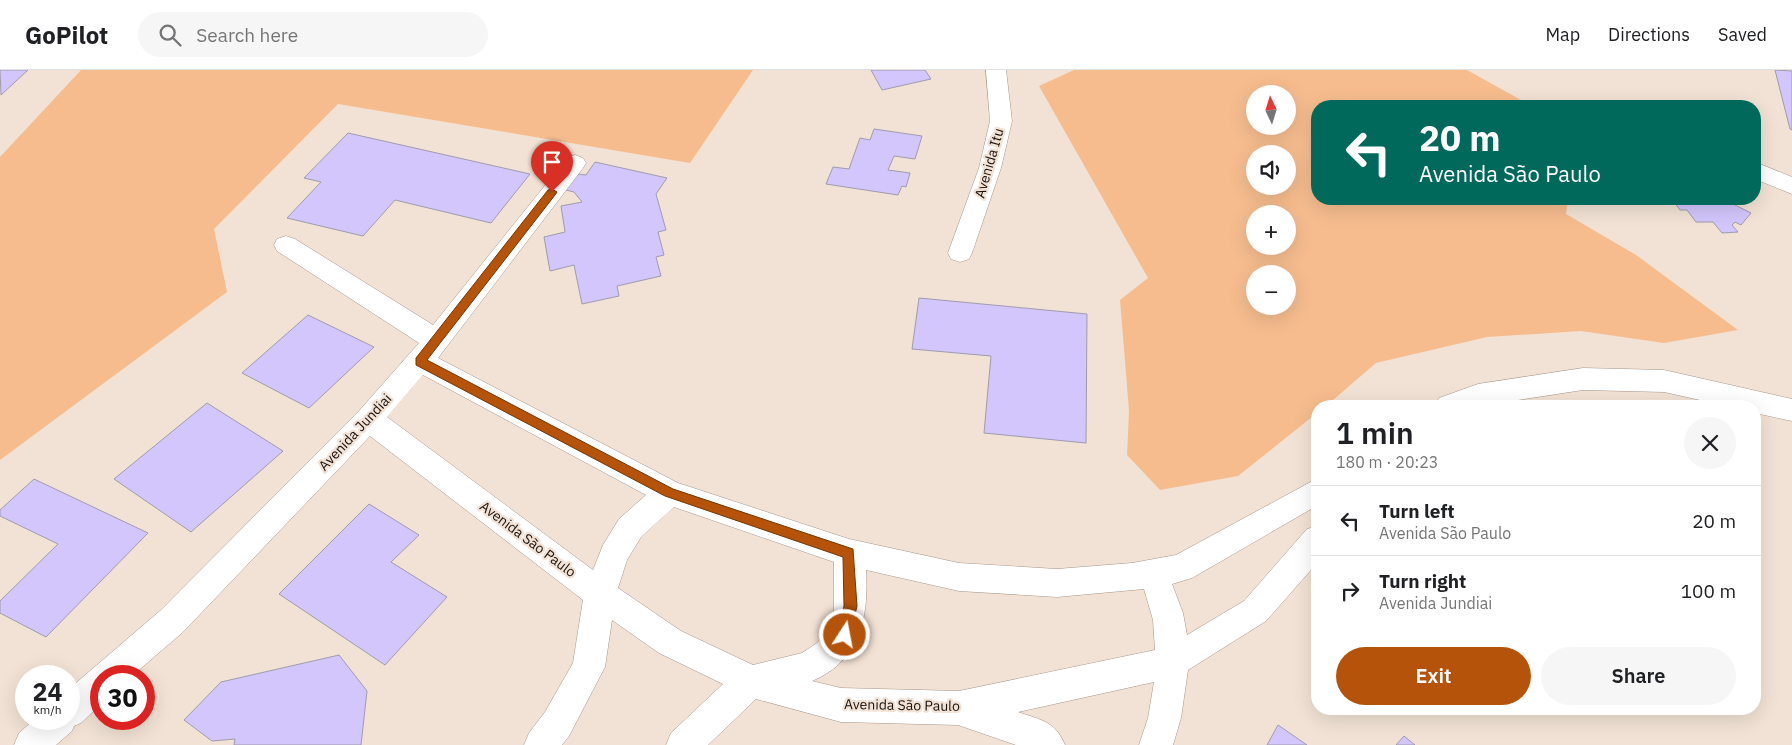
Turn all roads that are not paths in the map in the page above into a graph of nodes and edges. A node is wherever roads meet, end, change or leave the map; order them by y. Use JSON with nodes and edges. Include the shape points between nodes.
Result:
{"nodes":[{"id":1,"x":996,"y":70,"type":"edge"},
{"id":2,"x":575,"y":163,"type":"dead end"},
{"id":3,"x":1761,"y":173,"type":"edge"},
{"id":4,"x":1792,"y":186,"type":"edge"},
{"id":5,"x":286,"y":245,"type":"dead end"},
{"id":6,"x":960,"y":253,"type":"dead end"},
{"id":7,"x":428,"y":351,"type":"junction"},
{"id":8,"x":1465,"y":400,"type":"edge"},
{"id":9,"x":1748,"y":400,"type":"edge"},
{"id":10,"x":1761,"y":403,"type":"edge"},
{"id":11,"x":1792,"y":410,"type":"edge"},
{"id":12,"x":369,"y":419,"type":"junction"},
{"id":13,"x":669,"y":493,"type":"junction"},
{"id":14,"x":1311,"y":494,"type":"edge"},
{"id":15,"x":1311,"y":546,"type":"edge"},
{"id":16,"x":849,"y":553,"type":"junction"},
{"id":17,"x":1152,"y":573,"type":"junction"},
{"id":18,"x":600,"y":594,"type":"junction"},
{"id":19,"x":1170,"y":663,"type":"junction"},
{"id":20,"x":121,"y":665,"type":"edge"},
{"id":21,"x":753,"y":682,"type":"junction"},
{"id":22,"x":90,"y":692,"type":"edge"},
{"id":23,"x":80,"y":701,"type":"edge"},
{"id":24,"x":960,"y":708,"type":"junction"},
{"id":25,"x":48,"y":730,"type":"edge"},
{"id":26,"x":31,"y":745,"type":"edge"},
{"id":27,"x":541,"y":745,"type":"edge"},
{"id":28,"x":684,"y":745,"type":"edge"},
{"id":29,"x":1048,"y":745,"type":"edge"},
{"id":30,"x":1156,"y":745,"type":"edge"}],
"edges":[{"from":1,"to":6,"type":"street","name":"Avenida Itu","via":[[1001,121],[990,168]]},
{"from":2,"to":7,"type":"street","name":"Avenida Jundiai"},
{"from":3,"to":4,"type":"street"},
{"from":5,"to":7,"type":"street"},
{"from":7,"to":12,"type":"street","name":"Avenida Jundiai"},
{"from":7,"to":13,"type":"street"},
{"from":8,"to":9,"type":"street","via":[[1478,395],[1584,378],[1664,381]]},
{"from":10,"to":11,"type":"street"},
{"from":12,"to":18,"type":"street","name":"Avenida São Paulo"},
{"from":12,"to":20,"type":"street","name":"Avenida Jundiai","via":[[172,621]]},
{"from":13,"to":16,"type":"street"},
{"from":13,"to":18,"type":"street","via":[[630,528],[614,555]]},
{"from":14,"to":17,"type":"street","via":[[1181,568]]},
{"from":15,"to":19,"type":"street","name":"Avenida São Paulo","via":[[1256,611]]},
{"from":16,"to":17,"type":"street","via":[[959,577],[1057,583]]},
{"from":16,"to":21,"type":"street","via":[[850,606],[845,635],[833,651],[813,664],[792,673]]},
{"from":17,"to":19,"type":"street","via":[[1164,599],[1170,628]]},
{"from":18,"to":21,"type":"street","name":"Avenida São Paulo","via":[[670,642]]},
{"from":18,"to":27,"type":"street","via":[[589,667],[557,724]]},
{"from":19,"to":24,"type":"street","name":"Avenida São Paulo"},
{"from":19,"to":30,"type":"street","via":[[1168,703]]},
{"from":21,"to":24,"type":"street","name":"Avenida São Paulo","via":[[841,705]]},
{"from":21,"to":28,"type":"street"},
{"from":22,"to":23,"type":"street"},
{"from":24,"to":29,"type":"street","via":[[1041,737]]},
{"from":25,"to":26,"type":"street"}]}
